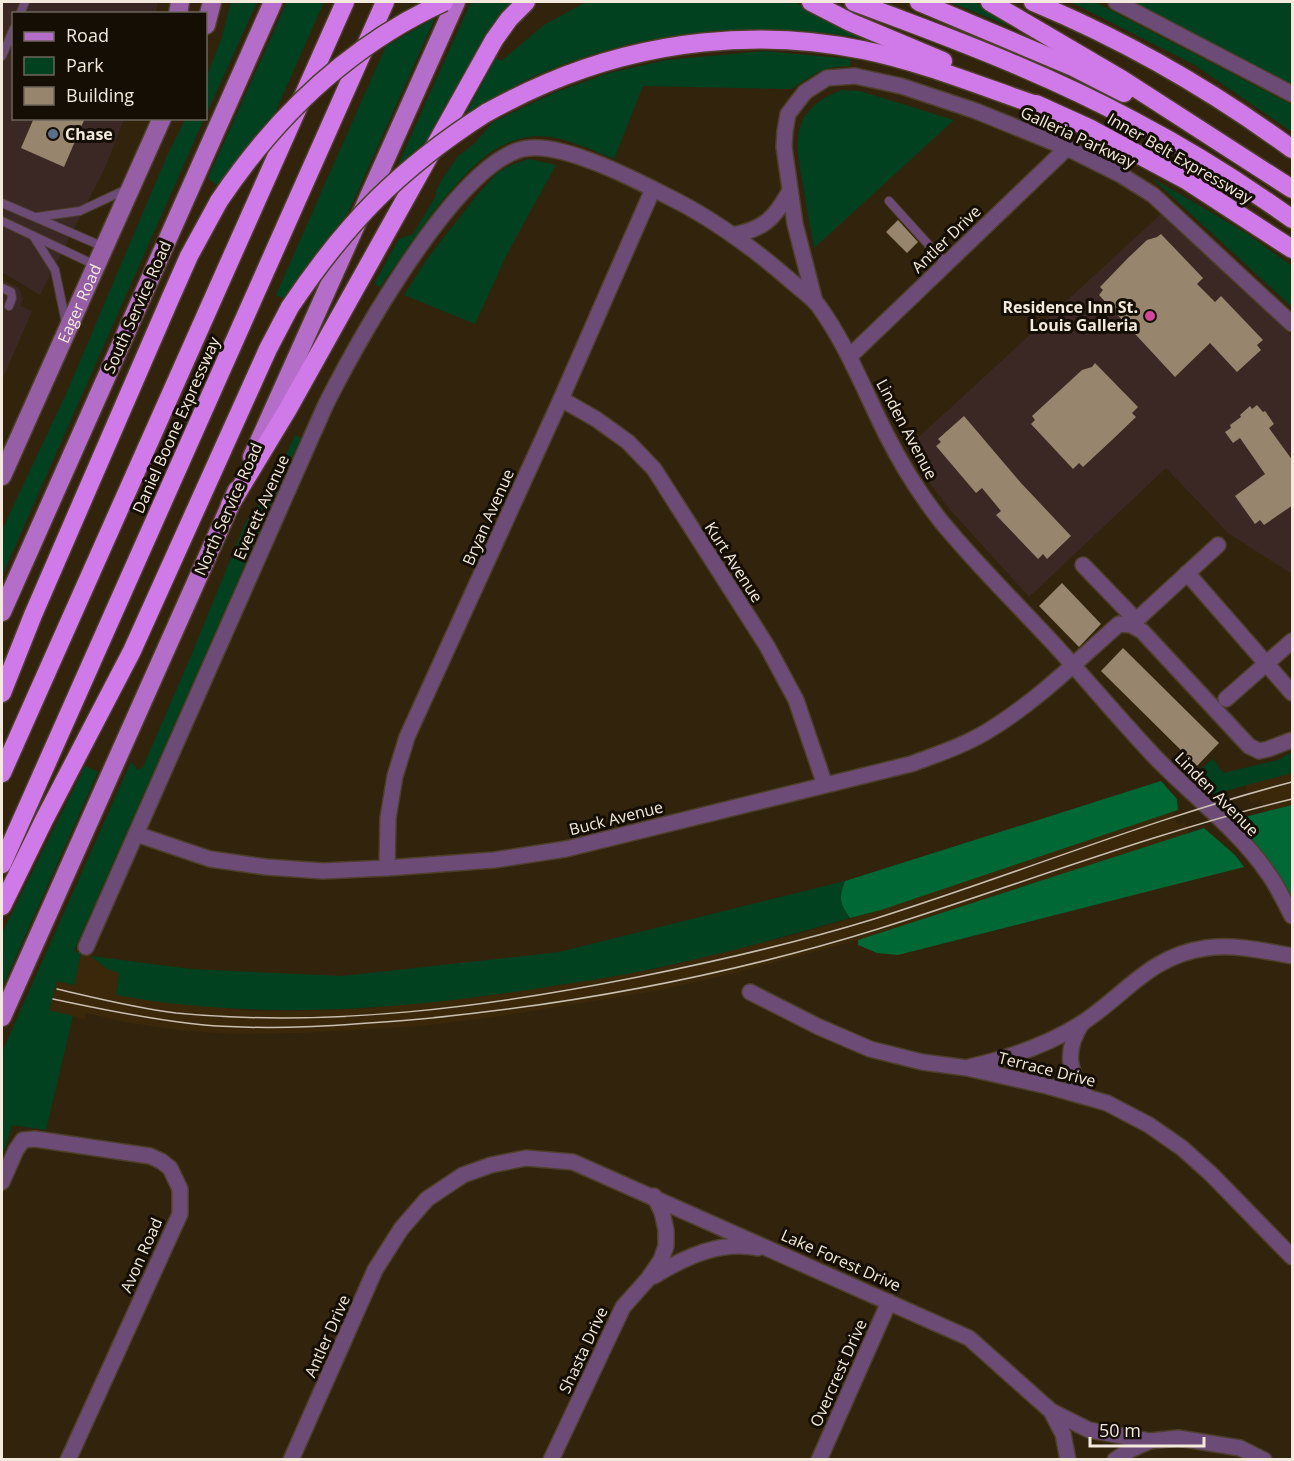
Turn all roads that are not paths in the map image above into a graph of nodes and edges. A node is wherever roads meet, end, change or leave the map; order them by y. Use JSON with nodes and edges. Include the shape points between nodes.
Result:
{"nodes":[{"id":1,"x":212,"y":2,"type":"edge"},
{"id":2,"x":273,"y":2,"type":"edge"},
{"id":3,"x":345,"y":2,"type":"edge"},
{"id":4,"x":385,"y":2,"type":"edge"},
{"id":5,"x":444,"y":2,"type":"edge"},
{"id":6,"x":456,"y":2,"type":"edge"},
{"id":7,"x":526,"y":2,"type":"edge"},
{"id":8,"x":811,"y":2,"type":"edge"},
{"id":9,"x":854,"y":2,"type":"edge"},
{"id":10,"x":919,"y":2,"type":"edge"},
{"id":11,"x":990,"y":2,"type":"edge"},
{"id":12,"x":1033,"y":2,"type":"edge"},
{"id":13,"x":1116,"y":2,"type":"edge"},
{"id":14,"x":207,"y":21,"type":"edge"},
{"id":15,"x":12,"y":33,"type":"edge"},
{"id":16,"x":2,"y":56,"type":"edge"},
{"id":17,"x":1293,"y":94,"type":"edge"},
{"id":18,"x":1045,"y":108,"type":"junction"},
{"id":19,"x":159,"y":123,"type":"edge"},
{"id":20,"x":1209,"y":134,"type":"junction"},
{"id":21,"x":548,"y":148,"type":"joint"},
{"id":22,"x":1067,"y":148,"type":"junction"},
{"id":23,"x":1293,"y":149,"type":"edge"},
{"id":24,"x":131,"y":187,"type":"junction"},
{"id":25,"x":653,"y":189,"type":"junction"},
{"id":26,"x":1293,"y":189,"type":"edge"},
{"id":27,"x":789,"y":192,"type":"junction"},
{"id":28,"x":889,"y":201,"type":"dead end"},
{"id":29,"x":2,"y":203,"type":"edge"},
{"id":30,"x":35,"y":217,"type":"junction"},
{"id":31,"x":1293,"y":219,"type":"edge"},
{"id":32,"x":2,"y":221,"type":"edge"},
{"id":33,"x":732,"y":235,"type":"junction"},
{"id":34,"x":33,"y":236,"type":"junction"},
{"id":35,"x":104,"y":247,"type":"junction"},
{"id":36,"x":1293,"y":249,"type":"edge"},
{"id":37,"x":946,"y":264,"type":"junction"},
{"id":38,"x":96,"y":266,"type":"junction"},
{"id":39,"x":2,"y":288,"type":"edge"},
{"id":40,"x":816,"y":303,"type":"junction"},
{"id":41,"x":9,"y":306,"type":"dead end"},
{"id":42,"x":1293,"y":324,"type":"edge"},
{"id":43,"x":68,"y":330,"type":"junction"},
{"id":44,"x":850,"y":356,"type":"junction"},
{"id":45,"x":561,"y":399,"type":"junction"},
{"id":46,"x":8,"y":452,"type":"edge"},
{"id":47,"x":2,"y":476,"type":"edge"},
{"id":48,"x":230,"y":505,"type":"junction"},
{"id":49,"x":1218,"y":545,"type":"dead end"},
{"id":50,"x":1083,"y":565,"type":"dead end"},
{"id":51,"x":1187,"y":573,"type":"junction"},
{"id":52,"x":2,"y":612,"type":"edge"},
{"id":53,"x":1134,"y":622,"type":"junction"},
{"id":54,"x":1293,"y":641,"type":"edge"},
{"id":55,"x":1267,"y":663,"type":"junction"},
{"id":56,"x":1072,"y":664,"type":"junction"},
{"id":57,"x":2,"y":693,"type":"edge"},
{"id":58,"x":1293,"y":693,"type":"edge"},
{"id":59,"x":1226,"y":699,"type":"dead end"},
{"id":60,"x":1293,"y":740,"type":"edge"},
{"id":61,"x":2,"y":773,"type":"edge"},
{"id":62,"x":825,"y":784,"type":"junction"},
{"id":63,"x":136,"y":834,"type":"junction"},
{"id":64,"x":2,"y":864,"type":"edge"},
{"id":65,"x":387,"y":868,"type":"junction"},
{"id":66,"x":2,"y":906,"type":"edge"},
{"id":67,"x":1293,"y":916,"type":"edge"},
{"id":68,"x":86,"y":947,"type":"dead end"},
{"id":69,"x":1293,"y":956,"type":"edge"},
{"id":70,"x":750,"y":992,"type":"dead end"},
{"id":71,"x":2,"y":1017,"type":"edge"},
{"id":72,"x":1082,"y":1023,"type":"junction"},
{"id":73,"x":967,"y":1068,"type":"junction"},
{"id":74,"x":1087,"y":1097,"type":"junction"},
{"id":75,"x":2,"y":1182,"type":"edge"},
{"id":76,"x":654,"y":1196,"type":"junction"},
{"id":77,"x":401,"y":1229,"type":"joint"},
{"id":78,"x":778,"y":1252,"type":"junction"},
{"id":79,"x":1293,"y":1257,"type":"edge"},
{"id":80,"x":648,"y":1279,"type":"junction"},
{"id":81,"x":889,"y":1302,"type":"junction"},
{"id":82,"x":1051,"y":1411,"type":"junction"},
{"id":83,"x":1150,"y":1441,"type":"junction"},
{"id":84,"x":68,"y":1460,"type":"edge"},
{"id":85,"x":291,"y":1460,"type":"edge"},
{"id":86,"x":551,"y":1460,"type":"edge"},
{"id":87,"x":819,"y":1460,"type":"edge"},
{"id":88,"x":1068,"y":1460,"type":"edge"},
{"id":89,"x":1115,"y":1460,"type":"edge"},
{"id":90,"x":1264,"y":1460,"type":"edge"}],
"edges":[{"from":1,"to":14,"type":"main road"},
{"from":2,"to":52,"type":"main road","name":"South Service Road"},
{"from":3,"to":61,"type":"highway","name":"Daniel Boone Expressway"},
{"from":4,"to":64,"type":"highway","name":"Daniel Boone Expressway"},
{"from":5,"to":57,"type":"highway","bridge":true,"via":[[380,38],[328,76],[268,134],[219,201],[170,299]]},
{"from":6,"to":48,"type":"main road","name":"North Service Road"},
{"from":7,"to":48,"type":"highway","via":[[494,40],[288,409]]},
{"from":8,"to":18,"type":"highway","via":[[980,75]]},
{"from":9,"to":31,"type":"highway","via":[[991,54],[1090,99],[1183,148]]},
{"from":10,"to":20,"type":"highway","via":[[1073,68]]},
{"from":11,"to":20,"type":"highway"},
{"from":12,"to":23,"type":"highway","via":[[1167,66]]},
{"from":13,"to":17,"type":"street"},
{"from":15,"to":16,"type":"lane"},
{"from":18,"to":36,"type":"highway","name":"Inner Belt Expressway","via":[[1186,180]]},
{"from":18,"to":66,"type":"highway","bridge":true,"via":[[939,70],[823,44],[762,40],[695,44],[634,54],[548,82],[486,113],[421,158],[373,201],[340,238],[290,307],[136,642]]},
{"from":19,"to":24,"type":"main road","name":"Eager Road"},
{"from":20,"to":26,"type":"highway","name":"Inner Belt Expressway"},
{"from":21,"to":25,"type":"street","name":"Linden Avenue"},
{"from":21,"to":63,"type":"street","name":"Everett Avenue","via":[[521,149],[501,157],[481,172],[424,240],[348,361]]},
{"from":22,"to":27,"type":"street","name":"Galleria Parkway","via":[[901,86],[855,76],[827,78],[805,92],[789,114],[784,147]]},
{"from":22,"to":37,"type":"street","name":"Antler Drive"},
{"from":22,"to":42,"type":"street","name":"Galleria Parkway","via":[[1153,195]]},
{"from":24,"to":30,"type":"lane","via":[[80,211]]},
{"from":24,"to":35,"type":"main road","name":"Eager Road"},
{"from":25,"to":33,"type":"street","name":"Linden Avenue"},
{"from":25,"to":45,"type":"street","name":"Bryan Avenue"},
{"from":27,"to":33,"type":"street","via":[[769,221]]},
{"from":27,"to":40,"type":"street"},
{"from":28,"to":37,"type":"lane"},
{"from":29,"to":30,"type":"lane"},
{"from":30,"to":35,"type":"lane"},
{"from":32,"to":34,"type":"lane"},
{"from":33,"to":40,"type":"street","name":"Linden Avenue"},
{"from":34,"to":38,"type":"lane"},
{"from":34,"to":43,"type":"lane","via":[[55,270]]},
{"from":35,"to":38,"type":"main road","name":"Eager Road"},
{"from":37,"to":44,"type":"street","name":"Antler Drive"},
{"from":38,"to":43,"type":"main road","name":"Eager Road"},
{"from":39,"to":41,"type":"lane","via":[[11,292]]},
{"from":40,"to":44,"type":"street","name":"Linden Avenue"},
{"from":43,"to":46,"type":"main road","name":"Eager Road"},
{"from":44,"to":56,"type":"street","name":"Linden Avenue","via":[[886,433],[935,512]]},
{"from":45,"to":62,"type":"street","name":"Kurt Avenue","via":[[628,442],[654,469],[767,646],[796,700]]},
{"from":45,"to":65,"type":"street","name":"Bryan Avenue","via":[[407,737],[388,818]]},
{"from":46,"to":47,"type":"main road","name":"Eager Road"},
{"from":48,"to":71,"type":"main road","name":"North Service Road"},
{"from":49,"to":51,"type":"street"},
{"from":50,"to":53,"type":"street"},
{"from":51,"to":53,"type":"street"},
{"from":51,"to":55,"type":"street"},
{"from":53,"to":56,"type":"street","name":"Buck Avenue","via":[[1119,624]]},
{"from":53,"to":60,"type":"street","via":[[1249,746],[1258,751]]},
{"from":54,"to":55,"type":"street"},
{"from":55,"to":58,"type":"street"},
{"from":55,"to":59,"type":"street"},
{"from":56,"to":62,"type":"street","name":"Buck Avenue","via":[[1025,705],[957,747],[911,764]]},
{"from":56,"to":67,"type":"street","name":"Linden Avenue","via":[[1154,756],[1232,831],[1266,871]]},
{"from":62,"to":65,"type":"street","name":"Buck Avenue","via":[[566,849],[494,860]]},
{"from":63,"to":65,"type":"street","name":"Buck Avenue","via":[[210,859],[266,867],[323,871]]},
{"from":63,"to":68,"type":"street","name":"Everett Avenue"},
{"from":69,"to":72,"type":"street","via":[[1235,947],[1206,948],[1174,956],[1142,974]]},
{"from":70,"to":73,"type":"street","name":"Terrace Drive","via":[[870,1049]]},
{"from":72,"to":73,"type":"street","via":[[1041,1046]]},
{"from":72,"to":74,"type":"street","via":[[1070,1054],[1073,1074]]},
{"from":73,"to":74,"type":"street","name":"Terrace Drive"},
{"from":74,"to":79,"type":"street","name":"Terrace Drive","via":[[1149,1125],[1182,1148]]},
{"from":75,"to":84,"type":"street","name":"Avon Road","via":[[16,1150],[24,1140],[35,1139],[150,1156],[170,1168],[180,1189],[180,1214]]},
{"from":76,"to":77,"type":"street","name":"Lake Forest Drive","via":[[573,1162],[526,1158],[463,1175],[427,1199]]},
{"from":76,"to":78,"type":"street","name":"Lake Forest Drive"},
{"from":76,"to":80,"type":"street","name":"Shasta Drive","via":[[662,1212],[666,1246],[662,1260]]},
{"from":77,"to":85,"type":"street","name":"Antler Drive","via":[[375,1270]]},
{"from":78,"to":80,"type":"street","via":[[747,1245],[723,1246],[677,1262]]},
{"from":78,"to":81,"type":"street","name":"Lake Forest Drive"},
{"from":80,"to":86,"type":"street","name":"Shasta Drive","via":[[623,1307]]},
{"from":81,"to":82,"type":"street","name":"Lake Forest Drive","via":[[969,1338]]},
{"from":81,"to":87,"type":"street","name":"Overcrest Drive"},
{"from":82,"to":83,"type":"street","name":"Lake Forest Drive","via":[[1089,1430]]},
{"from":82,"to":88,"type":"street","via":[[1063,1434]]},
{"from":83,"to":89,"type":"street"},
{"from":83,"to":90,"type":"street","name":"Lake Forest Drive","via":[[1178,1437],[1240,1449]]}]}
